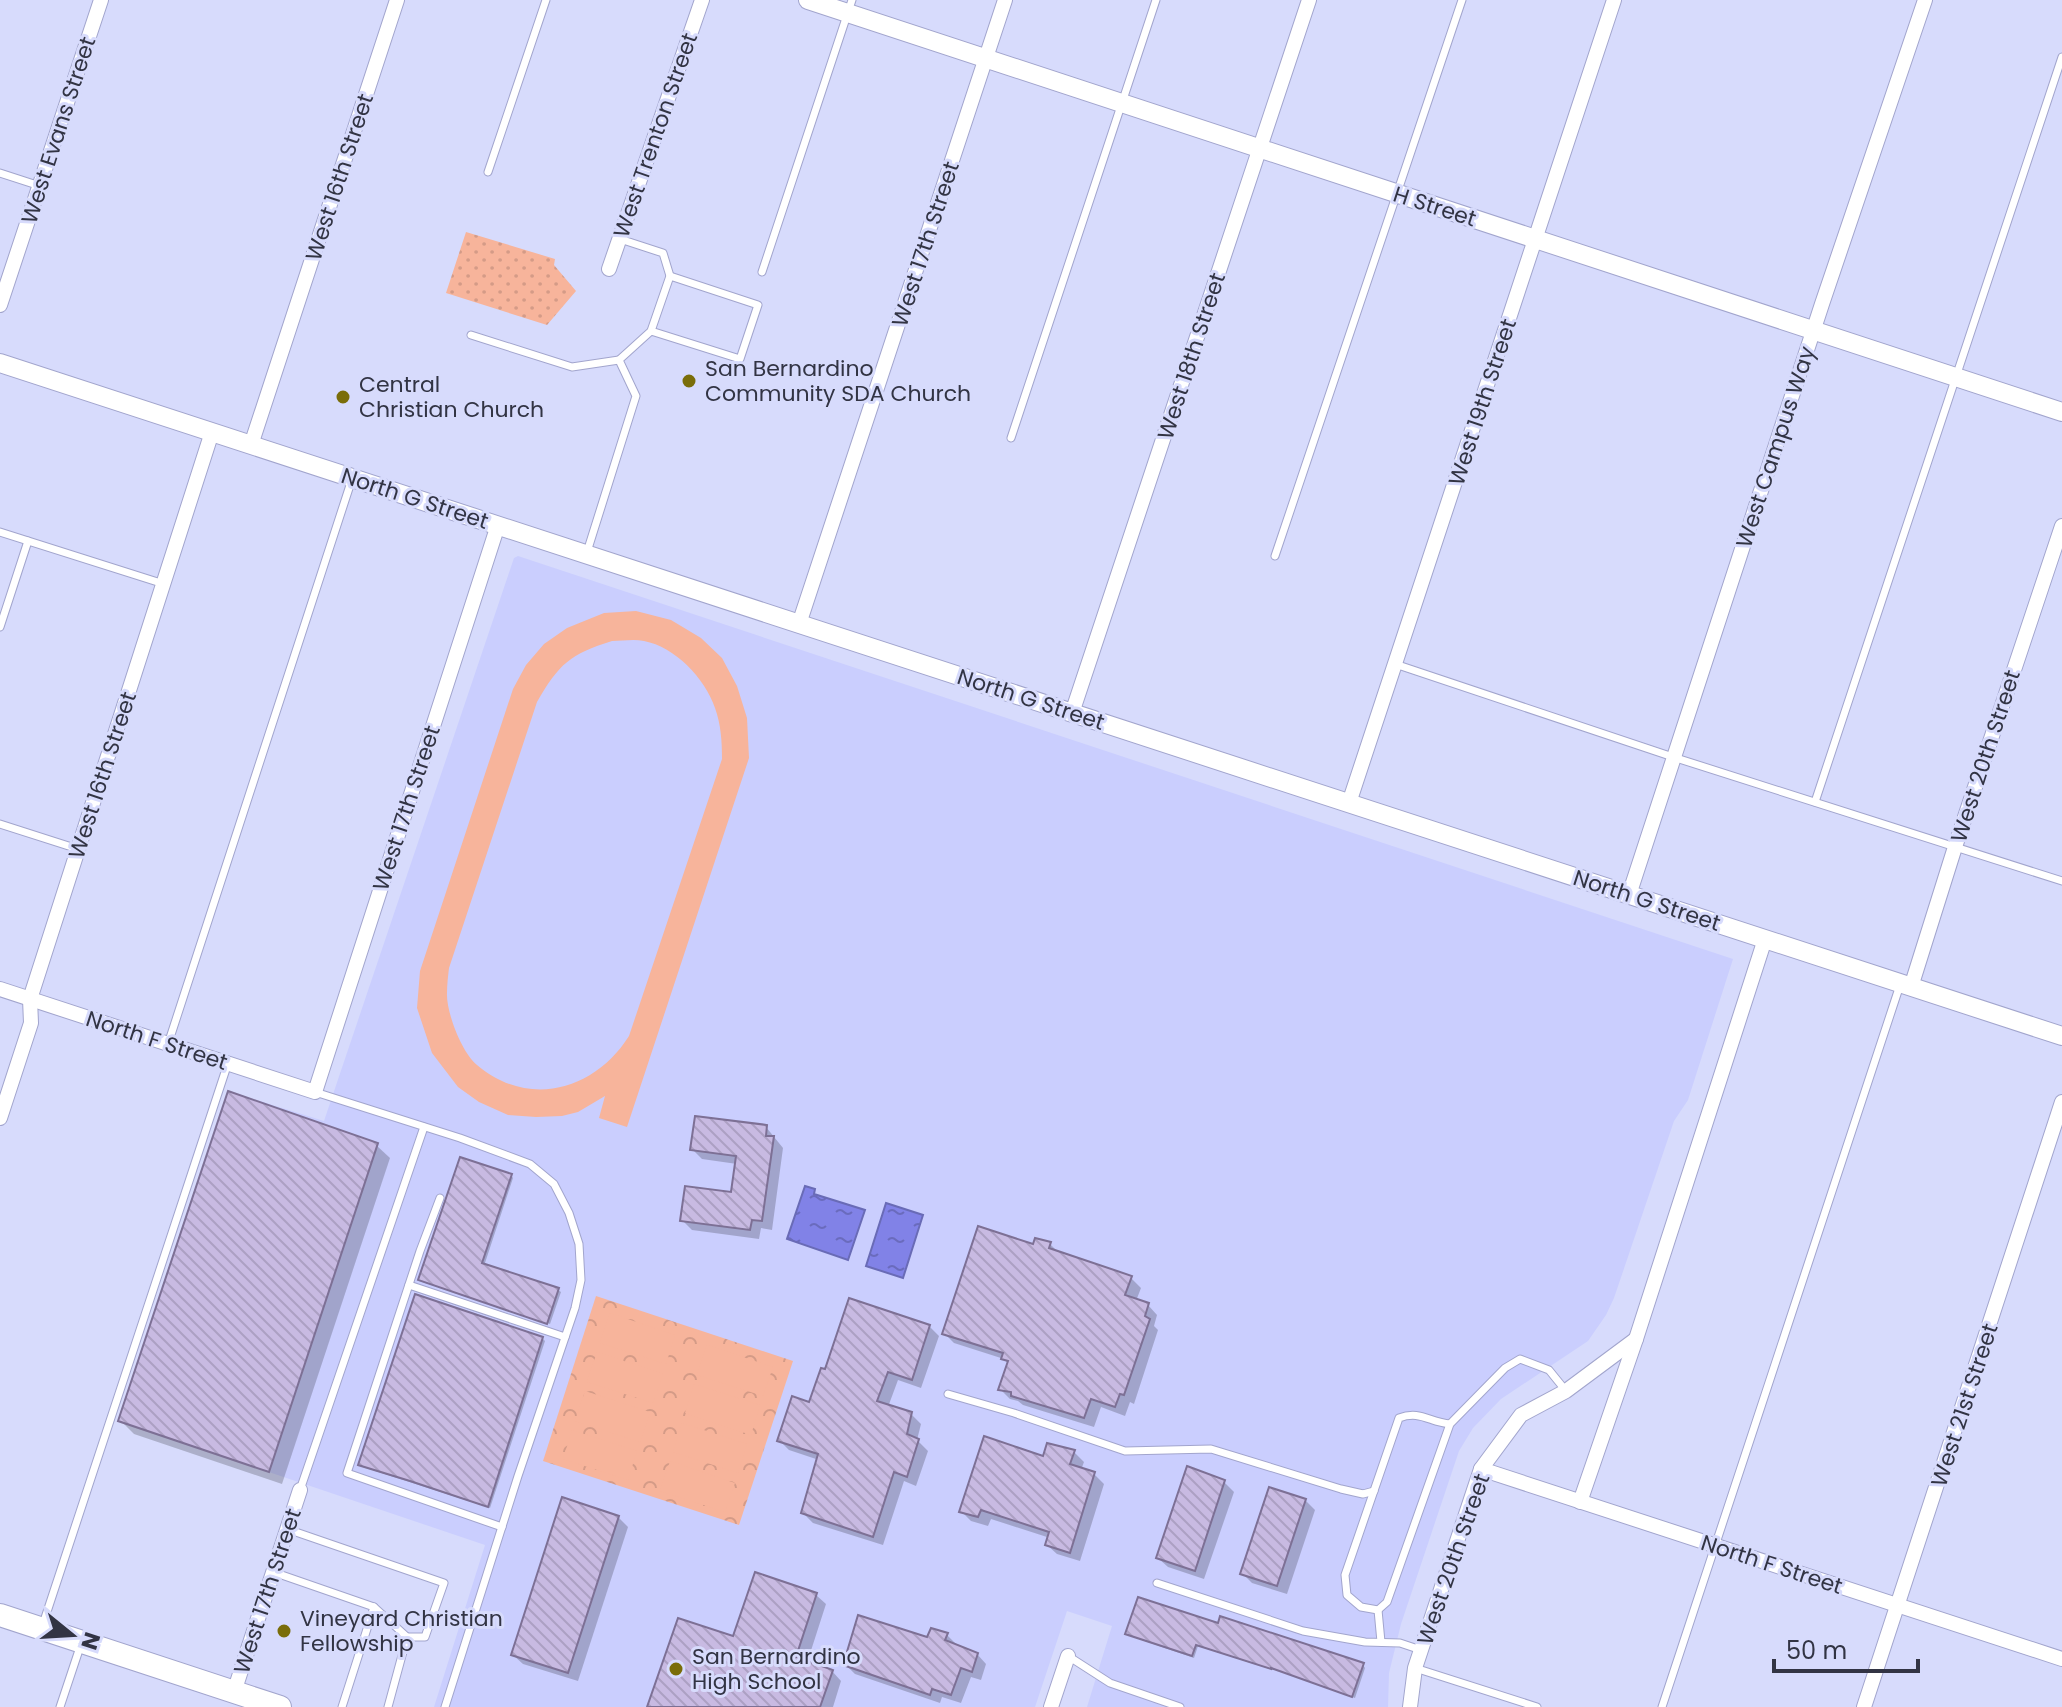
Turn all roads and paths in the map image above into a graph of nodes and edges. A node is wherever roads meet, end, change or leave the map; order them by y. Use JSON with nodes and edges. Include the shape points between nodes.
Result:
{"nodes":[{"id":1,"x":101,"y":0,"type":"edge"},
{"id":2,"x":397,"y":0,"type":"edge"},
{"id":3,"x":546,"y":0,"type":"edge"},
{"id":4,"x":702,"y":0,"type":"edge"},
{"id":5,"x":808,"y":0,"type":"edge"},
{"id":6,"x":1005,"y":0,"type":"edge"},
{"id":7,"x":1156,"y":0,"type":"edge"},
{"id":8,"x":1309,"y":0,"type":"edge"},
{"id":9,"x":1462,"y":0,"type":"edge"},
{"id":10,"x":1614,"y":0,"type":"edge"},
{"id":11,"x":1925,"y":0,"type":"edge"},
{"id":12,"x":850,"y":7,"type":"edge"},
{"id":13,"x":2062,"y":57,"type":"edge"},
{"id":14,"x":986,"y":59,"type":"junction"},
{"id":15,"x":1122,"y":103,"type":"junction"},
{"id":16,"x":1260,"y":149,"type":"junction"},
{"id":17,"x":488,"y":172,"type":"dead end"},
{"id":18,"x":0,"y":173,"type":"edge"},
{"id":19,"x":40,"y":186,"type":"junction"},
{"id":20,"x":1397,"y":193,"type":"junction"},
{"id":21,"x":619,"y":239,"type":"junction"},
{"id":22,"x":1535,"y":239,"type":"junction"},
{"id":23,"x":609,"y":269,"type":"dead end"},
{"id":24,"x":762,"y":272,"type":"dead end"},
{"id":25,"x":670,"y":276,"type":"junction"},
{"id":26,"x":0,"y":305,"type":"edge"},
{"id":27,"x":1814,"y":330,"type":"junction"},
{"id":28,"x":651,"y":331,"type":"junction"},
{"id":29,"x":471,"y":335,"type":"dead end"},
{"id":30,"x":619,"y":360,"type":"junction"},
{"id":31,"x":0,"y":363,"type":"edge"},
{"id":32,"x":1956,"y":377,"type":"junction"},
{"id":33,"x":2062,"y":412,"type":"edge"},
{"id":34,"x":212,"y":432,"type":"junction"},
{"id":35,"x":1011,"y":438,"type":"dead end"},
{"id":36,"x":251,"y":445,"type":"junction"},
{"id":37,"x":352,"y":478,"type":"junction"},
{"id":38,"x":498,"y":525,"type":"junction"},
{"id":39,"x":2062,"y":526,"type":"edge"},
{"id":40,"x":0,"y":532,"type":"edge"},
{"id":41,"x":28,"y":541,"type":"junction"},
{"id":42,"x":586,"y":554,"type":"junction"},
{"id":43,"x":1275,"y":556,"type":"dead end"},
{"id":44,"x":164,"y":584,"type":"junction"},
{"id":45,"x":799,"y":624,"type":"junction"},
{"id":46,"x":0,"y":627,"type":"edge"},
{"id":47,"x":1395,"y":664,"type":"junction"},
{"id":48,"x":1072,"y":713,"type":"junction"},
{"id":49,"x":1673,"y":757,"type":"junction"},
{"id":50,"x":1815,"y":802,"type":"junction"},
{"id":51,"x":1349,"y":803,"type":"junction"},
{"id":52,"x":0,"y":824,"type":"edge"},
{"id":53,"x":1955,"y":847,"type":"junction"},
{"id":54,"x":79,"y":849,"type":"junction"},
{"id":55,"x":2062,"y":881,"type":"edge"},
{"id":56,"x":1629,"y":895,"type":"junction"},
{"id":57,"x":1765,"y":939,"type":"junction"},
{"id":58,"x":1906,"y":985,"type":"junction"},
{"id":59,"x":0,"y":989,"type":"edge"},
{"id":60,"x":30,"y":999,"type":"junction"},
{"id":61,"x":2062,"y":1036,"type":"edge"},
{"id":62,"x":168,"y":1044,"type":"junction"},
{"id":63,"x":228,"y":1063,"type":"junction"},
{"id":64,"x":315,"y":1092,"type":"junction"},
{"id":65,"x":2062,"y":1102,"type":"edge"},
{"id":66,"x":0,"y":1118,"type":"edge"},
{"id":67,"x":424,"y":1127,"type":"junction"},
{"id":68,"x":440,"y":1198,"type":"dead end"},
{"id":69,"x":409,"y":1285,"type":"junction"},
{"id":70,"x":565,"y":1337,"type":"junction"},
{"id":71,"x":1636,"y":1339,"type":"junction"},
{"id":72,"x":1566,"y":1391,"type":"junction"},
{"id":73,"x":948,"y":1394,"type":"dead end"},
{"id":74,"x":1450,"y":1424,"type":"junction"},
{"id":75,"x":1481,"y":1469,"type":"junction"},
{"id":76,"x":300,"y":1490,"type":"joint"},
{"id":77,"x":1374,"y":1491,"type":"junction"},
{"id":78,"x":1580,"y":1502,"type":"junction"},
{"id":79,"x":502,"y":1527,"type":"junction"},
{"id":80,"x":287,"y":1529,"type":"junction"},
{"id":81,"x":1716,"y":1546,"type":"junction"},
{"id":82,"x":273,"y":1572,"type":"junction"},
{"id":83,"x":1157,"y":1583,"type":"dead end"},
{"id":84,"x":1898,"y":1606,"type":"junction"},
{"id":85,"x":374,"y":1607,"type":"junction"},
{"id":86,"x":1378,"y":1610,"type":"junction"},
{"id":87,"x":0,"y":1615,"type":"edge"},
{"id":88,"x":42,"y":1629,"type":"junction"},
{"id":89,"x":407,"y":1637,"type":"junction"},
{"id":90,"x":82,"y":1642,"type":"junction"},
{"id":91,"x":1381,"y":1642,"type":"junction"},
{"id":92,"x":1421,"y":1650,"type":"junction"},
{"id":93,"x":1068,"y":1656,"type":"joint"},
{"id":94,"x":2062,"y":1659,"type":"edge"},
{"id":95,"x":1415,"y":1668,"type":"junction"},
{"id":96,"x":234,"y":1692,"type":"junction"},
{"id":97,"x":60,"y":1707,"type":"edge"},
{"id":98,"x":280,"y":1707,"type":"edge"},
{"id":99,"x":342,"y":1707,"type":"edge"},
{"id":100,"x":388,"y":1707,"type":"edge"},
{"id":101,"x":445,"y":1707,"type":"edge"},
{"id":102,"x":1051,"y":1707,"type":"edge"},
{"id":103,"x":1180,"y":1707,"type":"edge"},
{"id":104,"x":1410,"y":1707,"type":"edge"},
{"id":105,"x":1537,"y":1707,"type":"edge"},
{"id":106,"x":1662,"y":1707,"type":"edge"},
{"id":107,"x":1864,"y":1707,"type":"edge"}],
"edges":[{"from":1,"to":19,"type":"street","name":"West Evans Street"},
{"from":2,"to":36,"type":"street","name":"West 16th Street"},
{"from":3,"to":17,"type":"lane"},
{"from":4,"to":21,"type":"street","name":"West Trenton Street"},
{"from":5,"to":12,"type":"street","name":"H Street"},
{"from":6,"to":14,"type":"street","name":"West 17th Street"},
{"from":7,"to":15,"type":"lane"},
{"from":8,"to":16,"type":"street","name":"West 18th Street"},
{"from":9,"to":20,"type":"lane"},
{"from":10,"to":22,"type":"street","name":"West 19th Street"},
{"from":11,"to":27,"type":"street","name":"West Campus Way"},
{"from":12,"to":14,"type":"street","name":"H Street"},
{"from":12,"to":24,"type":"lane"},
{"from":13,"to":32,"type":"lane"},
{"from":14,"to":15,"type":"street","name":"H Street"},
{"from":14,"to":45,"type":"street","name":"West 17th Street"},
{"from":15,"to":16,"type":"street","name":"H Street"},
{"from":15,"to":35,"type":"lane"},
{"from":16,"to":20,"type":"street","name":"H Street"},
{"from":16,"to":48,"type":"street","name":"West 18th Street"},
{"from":18,"to":19,"type":"lane"},
{"from":19,"to":26,"type":"street","name":"West Evans Street"},
{"from":20,"to":22,"type":"street","name":"H Street"},
{"from":20,"to":43,"type":"lane"},
{"from":21,"to":23,"type":"street","name":"West Trenton Street"},
{"from":21,"to":25,"type":"lane","via":[[663,253]]},
{"from":22,"to":27,"type":"street","name":"H Street"},
{"from":22,"to":47,"type":"street","name":"West 19th Street"},
{"from":25,"to":28,"type":"lane"},
{"from":25,"to":28,"type":"lane","via":[[758,305],[740,359]]},
{"from":27,"to":32,"type":"street","name":"H Street"},
{"from":27,"to":49,"type":"street","name":"West Campus Way"},
{"from":28,"to":30,"type":"lane"},
{"from":29,"to":30,"type":"lane","via":[[572,367]]},
{"from":30,"to":42,"type":"lane","via":[[636,396]]},
{"from":31,"to":34,"type":"street","name":"North G Street"},
{"from":32,"to":33,"type":"street","name":"H Street"},
{"from":32,"to":50,"type":"lane"},
{"from":34,"to":36,"type":"street","name":"North G Street"},
{"from":34,"to":44,"type":"street","name":"West 16th Street"},
{"from":36,"to":37,"type":"street","name":"North G Street"},
{"from":37,"to":38,"type":"street","name":"North G Street"},
{"from":37,"to":62,"type":"lane"},
{"from":38,"to":42,"type":"street","name":"North G Street"},
{"from":38,"to":64,"type":"street","name":"West 17th Street"},
{"from":39,"to":53,"type":"street","name":"West 20th Street"},
{"from":40,"to":41,"type":"lane"},
{"from":41,"to":44,"type":"lane"},
{"from":41,"to":46,"type":"lane"},
{"from":42,"to":45,"type":"street","name":"North G Street"},
{"from":44,"to":54,"type":"street","name":"West 16th Street"},
{"from":45,"to":48,"type":"street","name":"North G Street"},
{"from":47,"to":49,"type":"lane"},
{"from":47,"to":51,"type":"street","name":"West 19th Street"},
{"from":48,"to":51,"type":"street","name":"North G Street"},
{"from":49,"to":50,"type":"lane"},
{"from":49,"to":56,"type":"street","name":"West Campus Way"},
{"from":50,"to":53,"type":"lane"},
{"from":51,"to":56,"type":"street","name":"North G Street"},
{"from":52,"to":54,"type":"lane"},
{"from":53,"to":55,"type":"lane"},
{"from":53,"to":58,"type":"street","name":"West 20th Street"},
{"from":54,"to":60,"type":"street","name":"West 16th Street"},
{"from":56,"to":57,"type":"street","name":"North G Street"},
{"from":57,"to":58,"type":"street","name":"North G Street"},
{"from":57,"to":71,"type":"street"},
{"from":58,"to":61,"type":"street","name":"North G Street"},
{"from":58,"to":81,"type":"lane"},
{"from":59,"to":60,"type":"street","name":"North F Street"},
{"from":60,"to":62,"type":"street","name":"North F Street"},
{"from":60,"to":66,"type":"street","name":"West 16th Street","via":[[31,1023]]},
{"from":62,"to":63,"type":"street","name":"North F Street"},
{"from":63,"to":64,"type":"street","name":"North F Street"},
{"from":63,"to":88,"type":"lane"},
{"from":64,"to":67,"type":"lane"},
{"from":65,"to":84,"type":"street","name":"West 21st Street"},
{"from":67,"to":70,"type":"lane","via":[[530,1164],[554,1184],[579,1244],[581,1280]]},
{"from":67,"to":76,"type":"lane"},
{"from":68,"to":69,"type":"lane"},
{"from":69,"to":70,"type":"lane"},
{"from":69,"to":79,"type":"lane","via":[[347,1473]]},
{"from":70,"to":79,"type":"lane"},
{"from":71,"to":72,"type":"street","name":"West 20th Street"},
{"from":71,"to":78,"type":"street"},
{"from":72,"to":74,"type":"lane","via":[[1549,1370],[1520,1359]]},
{"from":72,"to":75,"type":"street","name":"West 20th Street","via":[[1521,1415]]},
{"from":73,"to":77,"type":"lane","via":[[1125,1451],[1211,1449],[1341,1489]]},
{"from":74,"to":77,"type":"lane","via":[[1411,1414],[1399,1418]]},
{"from":74,"to":86,"type":"lane","via":[[1387,1602]]},
{"from":75,"to":78,"type":"street","name":"North F Street"},
{"from":75,"to":92,"type":"street","name":"West 20th Street"},
{"from":76,"to":80,"type":"street","name":"West 17th Street"},
{"from":77,"to":86,"type":"lane","via":[[1345,1575],[1347,1595],[1361,1607]]},
{"from":78,"to":81,"type":"street","name":"North F Street"},
{"from":79,"to":101,"type":"lane"},
{"from":80,"to":82,"type":"street","name":"West 17th Street"},
{"from":80,"to":89,"type":"lane","via":[[444,1583],[425,1637]]},
{"from":81,"to":84,"type":"street","name":"North F Street"},
{"from":81,"to":106,"type":"lane"},
{"from":82,"to":85,"type":"lane"},
{"from":82,"to":96,"type":"street","name":"West 17th Street"},
{"from":83,"to":91,"type":"lane","via":[[1303,1631]]},
{"from":84,"to":94,"type":"street","name":"North F Street"},
{"from":84,"to":107,"type":"street","name":"West 21st Street"},
{"from":85,"to":89,"type":"lane"},
{"from":85,"to":99,"type":"lane"},
{"from":86,"to":91,"type":"lane"},
{"from":87,"to":88,"type":"main road"},
{"from":88,"to":90,"type":"main road"},
{"from":89,"to":100,"type":"lane"},
{"from":90,"to":96,"type":"main road"},
{"from":90,"to":97,"type":"lane"},
{"from":91,"to":92,"type":"lane"},
{"from":92,"to":95,"type":"street","name":"West 20th Street"},
{"from":93,"to":102,"type":"street"},
{"from":93,"to":103,"type":"lane","via":[[1110,1683]]},
{"from":95,"to":104,"type":"street","name":"West 20th Street"},
{"from":95,"to":105,"type":"lane"},
{"from":96,"to":98,"type":"main road"}]}
